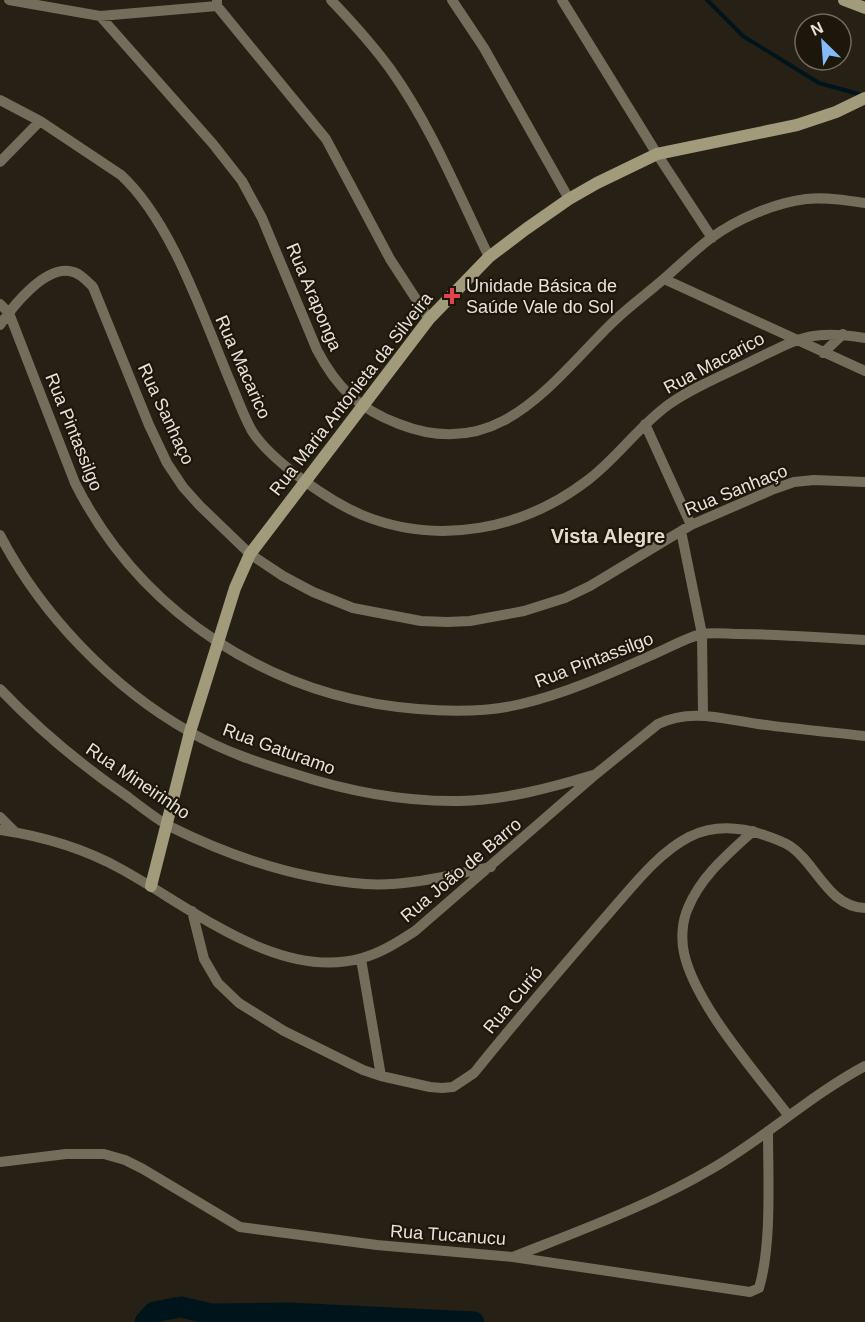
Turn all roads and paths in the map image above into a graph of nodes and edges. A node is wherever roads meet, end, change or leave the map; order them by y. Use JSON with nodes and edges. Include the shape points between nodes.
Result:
{"nodes":[{"id":1,"x":9,"y":0,"type":"edge"},
{"id":2,"x":331,"y":0,"type":"edge"},
{"id":3,"x":452,"y":0,"type":"edge"},
{"id":4,"x":562,"y":0,"type":"edge"},
{"id":5,"x":844,"y":0,"type":"edge"},
{"id":6,"x":217,"y":3,"type":"edge"},
{"id":7,"x":865,"y":8,"type":"edge"},
{"id":8,"x":100,"y":16,"type":"junction"},
{"id":9,"x":863,"y":99,"type":"edge"},
{"id":10,"x":0,"y":100,"type":"edge"},
{"id":11,"x":40,"y":122,"type":"junction"},
{"id":12,"x":657,"y":154,"type":"junction"},
{"id":13,"x":0,"y":162,"type":"edge"},
{"id":14,"x":569,"y":199,"type":"junction"},
{"id":15,"x":865,"y":203,"type":"edge"},
{"id":16,"x":712,"y":238,"type":"junction"},
{"id":17,"x":489,"y":257,"type":"junction"},
{"id":18,"x":664,"y":279,"type":"junction"},
{"id":19,"x":0,"y":304,"type":"edge"},
{"id":20,"x":9,"y":313,"type":"junction"},
{"id":21,"x":429,"y":319,"type":"junction"},
{"id":22,"x":0,"y":326,"type":"edge"},
{"id":23,"x":843,"y":334,"type":"junction"},
{"id":24,"x":865,"y":338,"type":"edge"},
{"id":25,"x":794,"y":340,"type":"junction"},
{"id":26,"x":823,"y":353,"type":"junction"},
{"id":27,"x":865,"y":371,"type":"edge"},
{"id":28,"x":362,"y":406,"type":"junction"},
{"id":29,"x":645,"y":424,"type":"junction"},
{"id":30,"x":305,"y":481,"type":"junction"},
{"id":31,"x":865,"y":482,"type":"edge"},
{"id":32,"x":686,"y":528,"type":"junction"},
{"id":33,"x":0,"y":535,"type":"edge"},
{"id":34,"x":250,"y":554,"type":"junction"},
{"id":35,"x":702,"y":634,"type":"junction"},
{"id":36,"x":865,"y":640,"type":"edge"},
{"id":37,"x":218,"y":644,"type":"junction"},
{"id":38,"x":0,"y":689,"type":"edge"},
{"id":39,"x":704,"y":715,"type":"junction"},
{"id":40,"x":190,"y":732,"type":"junction"},
{"id":41,"x":865,"y":736,"type":"edge"},
{"id":42,"x":596,"y":774,"type":"junction"},
{"id":43,"x":0,"y":817,"type":"edge"},
{"id":44,"x":168,"y":825,"type":"junction"},
{"id":45,"x":0,"y":830,"type":"edge"},
{"id":46,"x":753,"y":831,"type":"junction"},
{"id":47,"x":15,"y":832,"type":"junction"},
{"id":48,"x":491,"y":867,"type":"junction"},
{"id":49,"x":151,"y":886,"type":"junction"},
{"id":50,"x":865,"y":908,"type":"edge"},
{"id":51,"x":192,"y":911,"type":"junction"},
{"id":52,"x":361,"y":959,"type":"junction"},
{"id":53,"x":865,"y":1066,"type":"edge"},
{"id":54,"x":381,"y":1076,"type":"junction"},
{"id":55,"x":788,"y":1115,"type":"junction"},
{"id":56,"x":768,"y":1131,"type":"junction"},
{"id":57,"x":0,"y":1162,"type":"edge"},
{"id":58,"x":513,"y":1257,"type":"junction"}],
"edges":[{"from":1,"to":8,"type":"street"},
{"from":2,"to":17,"type":"street","via":[[374,48],[409,99]]},
{"from":3,"to":14,"type":"street","via":[[484,48]]},
{"from":4,"to":12,"type":"street"},
{"from":5,"to":7,"type":"street"},
{"from":6,"to":8,"type":"street"},
{"from":6,"to":21,"type":"street","via":[[326,139],[390,259]]},
{"from":8,"to":28,"type":"street","name":"Rua Araponga","via":[[233,167],[262,218],[317,350],[327,368]]},
{"from":9,"to":12,"type":"street","name":"Rua Maria Antonieta da Silveira","via":[[780,130]]},
{"from":10,"to":11,"type":"street","name":"Rua Macarico"},
{"from":11,"to":13,"type":"street"},
{"from":11,"to":30,"type":"street","name":"Rua Macarico","via":[[121,175],[140,195],[179,260],[252,431],[272,454]]},
{"from":12,"to":14,"type":"street","name":"Rua Maria Antonieta da Silveira"},
{"from":12,"to":16,"type":"street"},
{"from":14,"to":17,"type":"street","name":"Rua Maria Antonieta da Silveira"},
{"from":15,"to":16,"type":"street","name":"Rua Araponga","via":[[807,199],[784,204],[749,216]]},
{"from":16,"to":18,"type":"street","name":"Rua Araponga"},
{"from":17,"to":21,"type":"street","name":"Rua Maria Antonieta da Silveira"},
{"from":18,"to":25,"type":"street"},
{"from":18,"to":28,"type":"street","name":"Rua Araponga","via":[[620,315],[548,390],[503,422],[453,435],[427,433],[384,419]]},
{"from":19,"to":20,"type":"street","name":"Rua Pintassilgo"},
{"from":20,"to":22,"type":"street"},
{"from":20,"to":34,"type":"street","name":"Rua Sanhaço","via":[[56,271],[82,276],[93,287],[167,463],[200,506]]},
{"from":20,"to":37,"type":"street","name":"Rua Pintassilgo","via":[[86,505],[114,547],[151,589]]},
{"from":21,"to":28,"type":"street","name":"Rua Maria Antonieta da Silveira"},
{"from":23,"to":24,"type":"street","name":"Rua Macarico"},
{"from":23,"to":25,"type":"street","name":"Rua Macarico","via":[[817,334]]},
{"from":23,"to":26,"type":"street"},
{"from":25,"to":26,"type":"street"},
{"from":25,"to":29,"type":"street","name":"Rua Macarico","via":[[687,393]]},
{"from":26,"to":27,"type":"street"},
{"from":28,"to":30,"type":"street","name":"Rua Maria Antonieta da Silveira"},
{"from":29,"to":30,"type":"street","name":"Rua Macarico","via":[[602,468],[573,490],[515,519],[468,531],[426,531],[384,522],[344,507]]},
{"from":29,"to":32,"type":"street"},
{"from":30,"to":34,"type":"street","name":"Rua Maria Antonieta da Silveira"},
{"from":31,"to":32,"type":"street","name":"Rua Sanhaço","via":[[794,482]]},
{"from":32,"to":34,"type":"street","name":"Rua Sanhaço","via":[[565,598],[470,621],[412,620],[353,608],[293,581]]},
{"from":32,"to":35,"type":"street"},
{"from":33,"to":40,"type":"street","name":"Rua Gaturamo","via":[[24,577],[74,638],[129,691]]},
{"from":34,"to":37,"type":"street","name":"Rua Maria Antonieta da Silveira"},
{"from":35,"to":36,"type":"street","name":"Rua Pintassilgo"},
{"from":35,"to":37,"type":"street","name":"Rua Pintassilgo","via":[[548,698],[500,708],[445,711],[361,702],[324,692]]},
{"from":35,"to":39,"type":"street"},
{"from":37,"to":40,"type":"street","name":"Rua Maria Antonieta da Silveira"},
{"from":38,"to":44,"type":"street","name":"Rua Mineirinho","via":[[60,747]]},
{"from":39,"to":41,"type":"street","name":"Rua João de Barro"},
{"from":39,"to":42,"type":"street","name":"Rua João de Barro","via":[[681,716],[658,724]]},
{"from":40,"to":42,"type":"street","name":"Rua Gaturamo","via":[[271,767],[354,792],[391,797],[482,799],[533,791]]},
{"from":40,"to":44,"type":"street","name":"Rua Maria Antonieta da Silveira"},
{"from":42,"to":48,"type":"street","name":"Rua João de Barro"},
{"from":43,"to":47,"type":"street"},
{"from":44,"to":48,"type":"street","name":"Rua Mineirinho","via":[[280,869],[365,884],[393,884]]},
{"from":44,"to":49,"type":"street","name":"Rua Maria Antonieta da Silveira"},
{"from":45,"to":47,"type":"street","name":"Rua João de Barro"},
{"from":46,"to":50,"type":"street","name":"Rua Curió","via":[[791,846],[839,898]]},
{"from":46,"to":54,"type":"street","name":"Rua Curió","via":[[708,830],[668,850],[463,1082],[442,1088]]},
{"from":46,"to":55,"type":"street","via":[[715,866],[687,909],[682,930],[684,953],[711,1011]]},
{"from":47,"to":49,"type":"street","name":"Rua João de Barro","via":[[88,854]]},
{"from":48,"to":52,"type":"street","name":"Rua João de Barro","via":[[415,932]]},
{"from":49,"to":51,"type":"street","name":"Rua João de Barro"},
{"from":51,"to":52,"type":"street","name":"Rua João de Barro","via":[[285,958],[315,963]]},
{"from":51,"to":54,"type":"street","name":"Rua Curió","via":[[204,959],[228,993],[284,1031]]},
{"from":52,"to":54,"type":"street"},
{"from":53,"to":55,"type":"street","name":"Rua Tucanucu"},
{"from":55,"to":56,"type":"street","name":"Rua Tucanucu"},
{"from":56,"to":58,"type":"street","name":"Rua Tucanucu","via":[[679,1186]]},
{"from":56,"to":58,"type":"street","via":[[766,1241],[757,1290]]},
{"from":57,"to":58,"type":"street","name":"Rua Tucanucu","via":[[104,1154],[143,1169],[240,1227]]}]}
